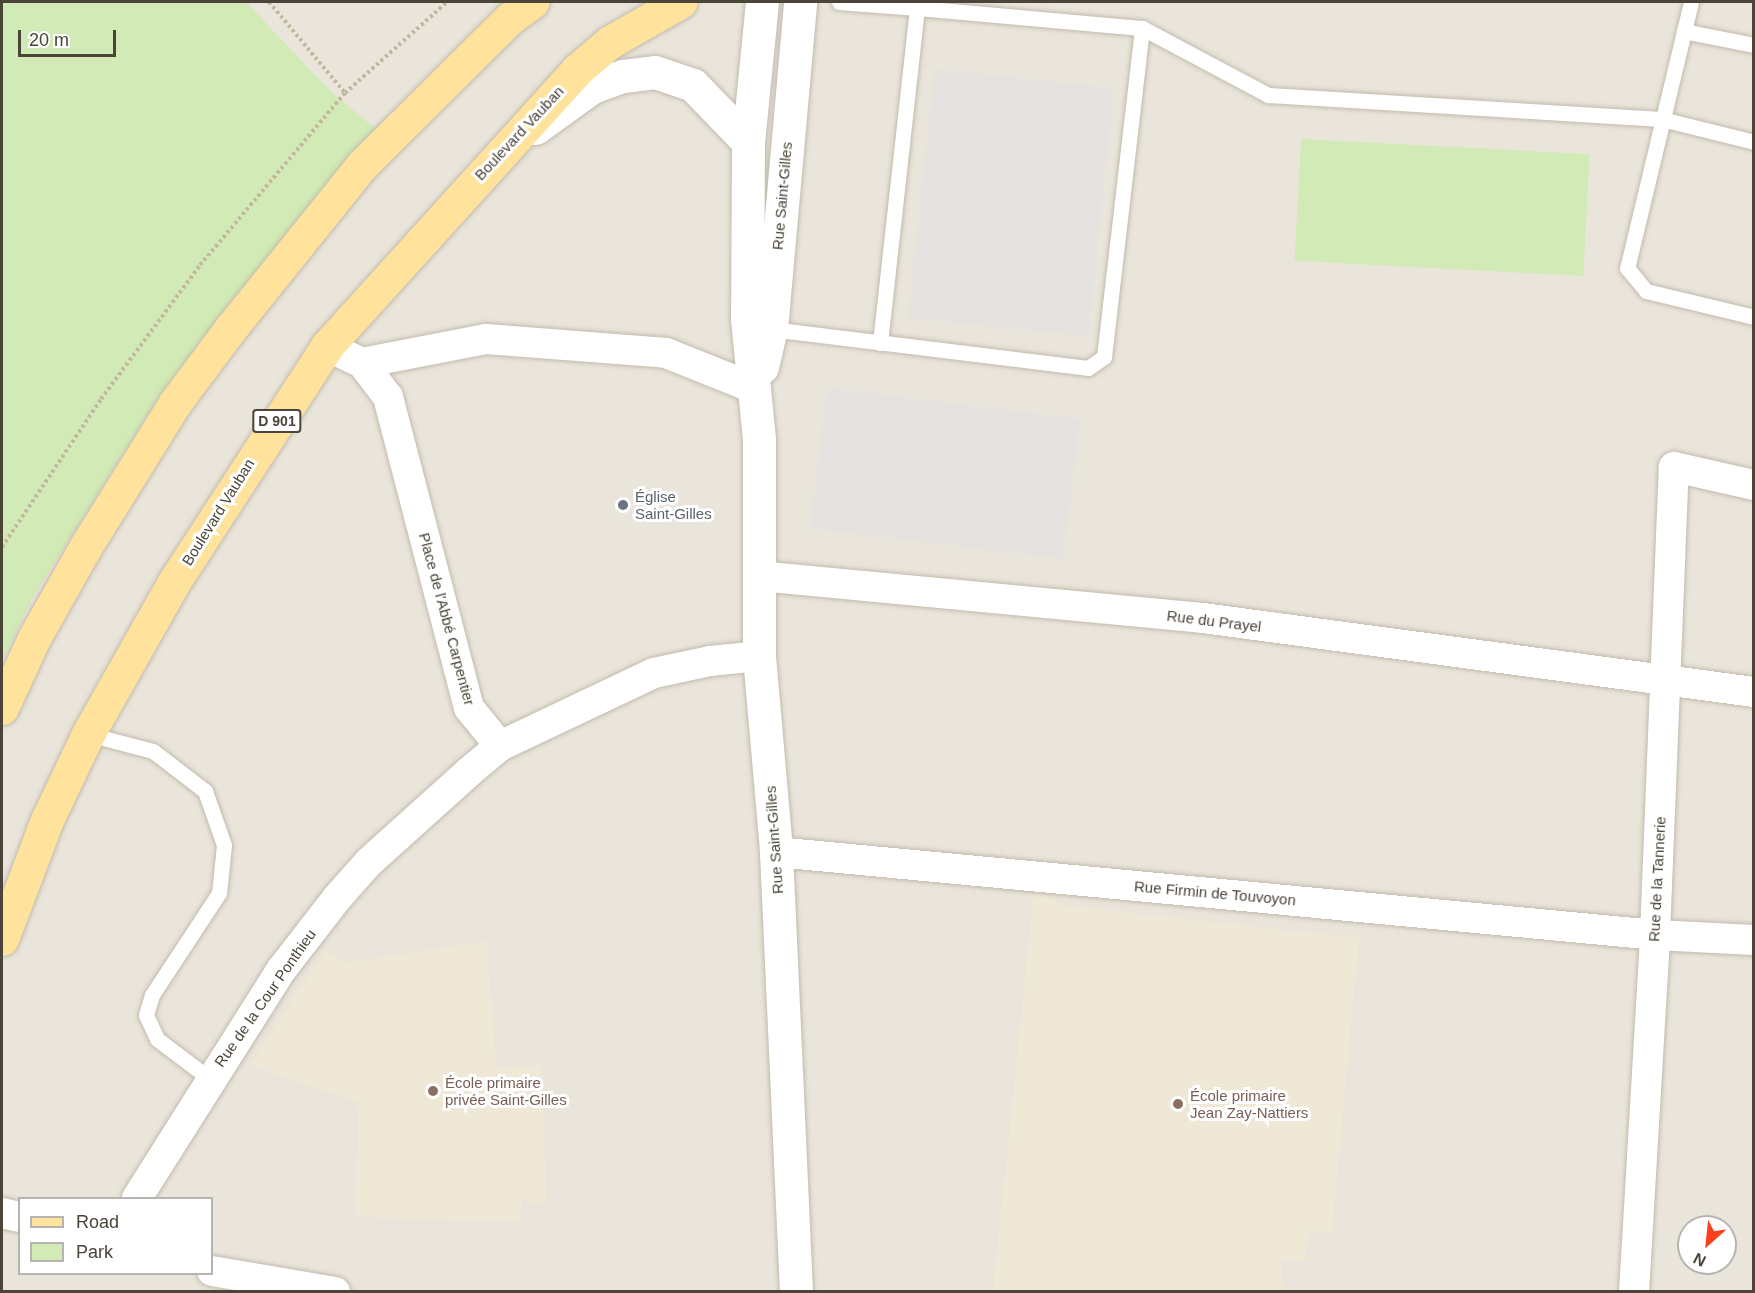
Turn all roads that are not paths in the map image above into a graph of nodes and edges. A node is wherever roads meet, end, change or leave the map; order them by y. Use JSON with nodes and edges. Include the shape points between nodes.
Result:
{"nodes":[{"id":1,"x":532,"y":2,"type":"edge"},
{"id":2,"x":680,"y":2,"type":"edge"},
{"id":3,"x":762,"y":2,"type":"edge"},
{"id":4,"x":800,"y":2,"type":"edge"},
{"id":5,"x":839,"y":2,"type":"edge"},
{"id":6,"x":1691,"y":2,"type":"edge"},
{"id":7,"x":917,"y":8,"type":"junction"},
{"id":8,"x":1142,"y":28,"type":"junction"},
{"id":9,"x":1684,"y":31,"type":"junction"},
{"id":10,"x":1754,"y":45,"type":"edge"},
{"id":11,"x":1662,"y":119,"type":"junction"},
{"id":12,"x":748,"y":142,"type":"junction"},
{"id":13,"x":1754,"y":142,"type":"edge"},
{"id":14,"x":495,"y":158,"type":"junction"},
{"id":15,"x":1754,"y":317,"type":"edge"},
{"id":16,"x":771,"y":329,"type":"junction"},
{"id":17,"x":880,"y":343,"type":"junction"},
{"id":18,"x":327,"y":346,"type":"junction"},
{"id":19,"x":362,"y":363,"type":"junction"},
{"id":20,"x":756,"y":389,"type":"junction"},
{"id":21,"x":1754,"y":485,"type":"edge"},
{"id":22,"x":759,"y":576,"type":"junction"},
{"id":23,"x":759,"y":656,"type":"junction"},
{"id":24,"x":1666,"y":680,"type":"junction"},
{"id":25,"x":1754,"y":692,"type":"edge"},
{"id":26,"x":2,"y":708,"type":"edge"},
{"id":27,"x":88,"y":734,"type":"junction"},
{"id":28,"x":500,"y":746,"type":"junction"},
{"id":29,"x":776,"y":852,"type":"junction"},
{"id":30,"x":1655,"y":935,"type":"junction"},
{"id":31,"x":2,"y":939,"type":"edge"},
{"id":32,"x":1754,"y":940,"type":"edge"},
{"id":33,"x":210,"y":1079,"type":"junction"},
{"id":34,"x":138,"y":1197,"type":"edge"},
{"id":35,"x":2,"y":1213,"type":"edge"},
{"id":36,"x":18,"y":1217,"type":"edge"},
{"id":37,"x":213,"y":1272,"type":"edge"},
{"id":38,"x":335,"y":1292,"type":"edge"},
{"id":39,"x":796,"y":1292,"type":"edge"},
{"id":40,"x":1634,"y":1292,"type":"edge"}],
"edges":[{"from":1,"to":26,"type":"main road","via":[[509,19],[362,165],[231,328],[175,403],[86,546],[34,638]]},
{"from":2,"to":14,"type":"main road","name":"Boulevard Vauban","number":"D 901","via":[[602,49]]},
{"from":3,"to":12,"type":"street","name":"Rue Saint-Gilles"},
{"from":4,"to":16,"type":"street","name":"Rue Saint-Gilles"},
{"from":5,"to":7,"type":"lane"},
{"from":6,"to":9,"type":"lane"},
{"from":7,"to":8,"type":"lane"},
{"from":7,"to":17,"type":"lane"},
{"from":8,"to":11,"type":"lane","via":[[1268,95]]},
{"from":8,"to":17,"type":"lane","via":[[1104,357],[1088,368]]},
{"from":9,"to":10,"type":"lane"},
{"from":9,"to":11,"type":"lane"},
{"from":11,"to":13,"type":"lane"},
{"from":11,"to":15,"type":"lane","via":[[1627,268],[1646,291]]},
{"from":12,"to":14,"type":"street","via":[[693,85],[654,72],[623,76],[592,87]]},
{"from":12,"to":20,"type":"street","name":"Rue Saint-Gilles","via":[[747,319]]},
{"from":14,"to":18,"type":"main road","name":"Boulevard Vauban","number":"D 901"},
{"from":16,"to":17,"type":"lane"},
{"from":16,"to":20,"type":"street","name":"Rue Saint-Gilles"},
{"from":18,"to":19,"type":"street","name":"Place de l'Abbé Carpentier"},
{"from":18,"to":27,"type":"main road","name":"Boulevard Vauban","number":"D 901","via":[[180,572]]},
{"from":19,"to":20,"type":"street","via":[[486,339],[666,353]]},
{"from":19,"to":28,"type":"street","name":"Place de l'Abbé Carpentier","via":[[388,397],[469,708]]},
{"from":20,"to":22,"type":"street","name":"Rue Saint-Gilles"},
{"from":21,"to":24,"type":"street","name":"Rue de la Tannerie","via":[[1674,467]]},
{"from":22,"to":23,"type":"street","name":"Rue Saint-Gilles"},
{"from":22,"to":24,"type":"street","name":"Rue du Prayel","via":[[1203,618]]},
{"from":23,"to":28,"type":"street","via":[[654,673]]},
{"from":23,"to":29,"type":"street","name":"Rue Saint-Gilles"},
{"from":24,"to":25,"type":"street","name":"Rue du Prayel"},
{"from":24,"to":30,"type":"street","name":"Rue de la Tannerie"},
{"from":27,"to":31,"type":"main road","name":"Boulevard Vauban","number":"D 901","via":[[47,820]]},
{"from":27,"to":33,"type":"lane","via":[[153,751],[205,791],[224,845],[219,894],[152,995],[146,1016],[157,1039]]},
{"from":28,"to":33,"type":"street","name":"Rue de la Cour Ponthieu","via":[[369,862],[337,898],[282,969]]},
{"from":29,"to":30,"type":"street","name":"Rue Firmin de Touvoyon"},
{"from":29,"to":39,"type":"street","name":"Rue Saint-Gilles"},
{"from":30,"to":32,"type":"street","name":"Rue Firmin de Touvoyon"},
{"from":30,"to":40,"type":"street","name":"Rue de la Tannerie"},
{"from":33,"to":34,"type":"street","name":"Rue de la Cour Ponthieu"},
{"from":35,"to":36,"type":"street"},
{"from":37,"to":38,"type":"street"}]}
